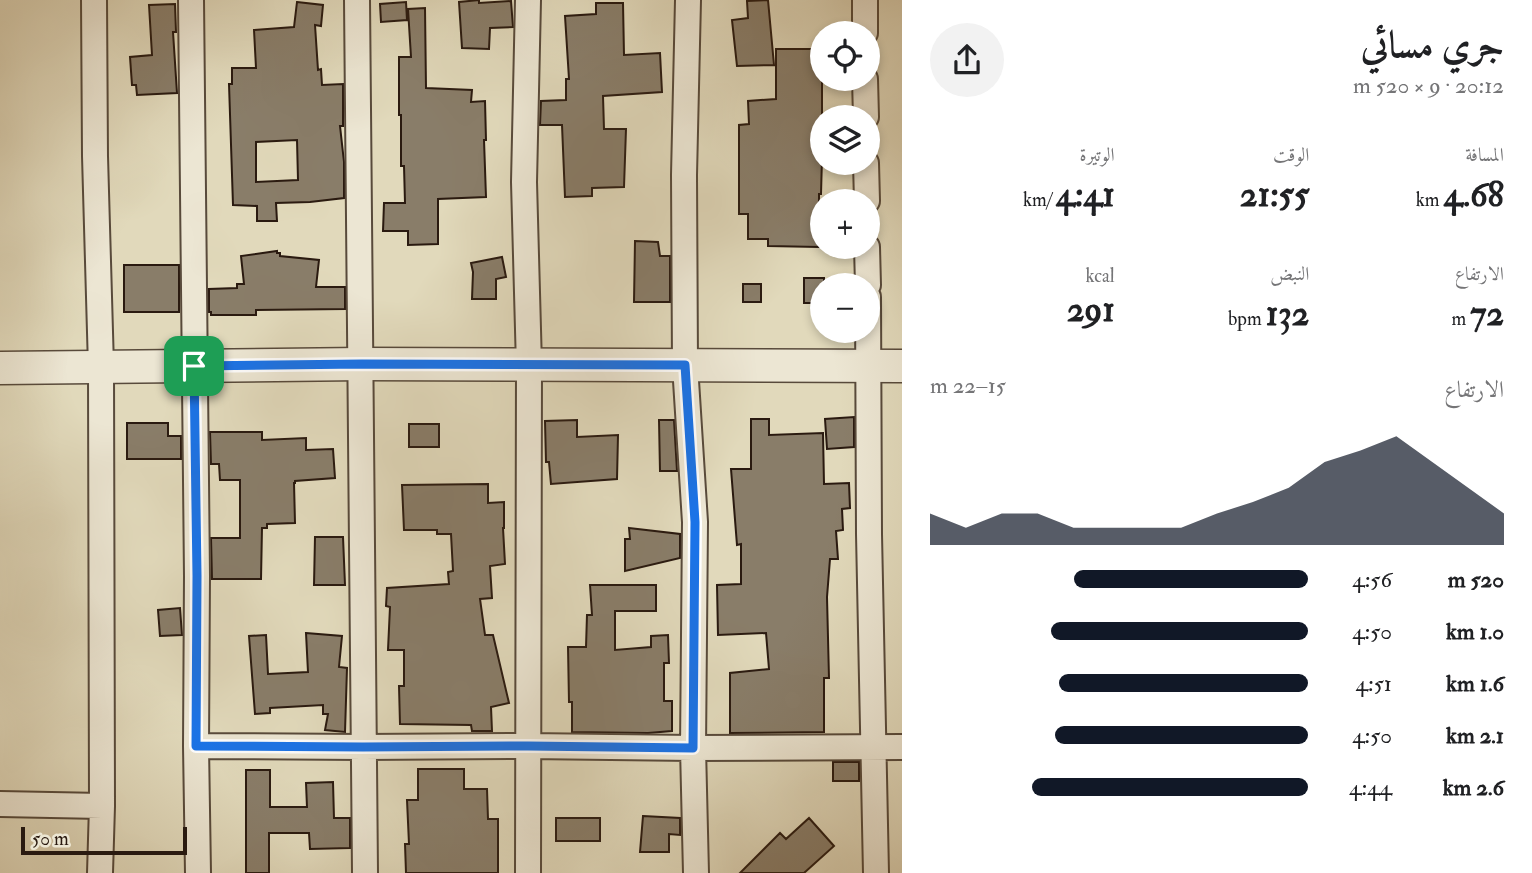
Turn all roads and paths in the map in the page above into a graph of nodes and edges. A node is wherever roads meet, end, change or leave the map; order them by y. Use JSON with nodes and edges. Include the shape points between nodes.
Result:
{"nodes":[{"id":1,"x":94,"y":0,"type":"edge"},
{"id":2,"x":191,"y":0,"type":"edge"},
{"id":3,"x":357,"y":0,"type":"edge"},
{"id":4,"x":528,"y":0,"type":"edge"},
{"id":5,"x":688,"y":0,"type":"edge"},
{"id":6,"x":864,"y":0,"type":"edge"},
{"id":7,"x":865,"y":21,"type":"edge"},
{"id":8,"x":869,"y":343,"type":"edge"},
{"id":9,"x":362,"y":364,"type":"junction"},
{"id":10,"x":685,"y":365,"type":"junction"},
{"id":11,"x":194,"y":366,"type":"junction"},
{"id":12,"x":529,"y":366,"type":"junction"},
{"id":13,"x":902,"y":366,"type":"edge"},
{"id":14,"x":101,"y":367,"type":"junction"},
{"id":15,"x":869,"y":367,"type":"junction"},
{"id":16,"x":0,"y":368,"type":"edge"},
{"id":17,"x":196,"y":746,"type":"junction"},
{"id":18,"x":528,"y":746,"type":"junction"},
{"id":19,"x":363,"y":747,"type":"junction"},
{"id":20,"x":874,"y":747,"type":"junction"},
{"id":21,"x":902,"y":747,"type":"edge"},
{"id":22,"x":693,"y":748,"type":"junction"},
{"id":23,"x":0,"y":804,"type":"edge"},
{"id":24,"x":102,"y":806,"type":"junction"},
{"id":25,"x":100,"y":873,"type":"edge"},
{"id":26,"x":198,"y":873,"type":"edge"},
{"id":27,"x":365,"y":873,"type":"edge"},
{"id":28,"x":528,"y":873,"type":"edge"},
{"id":29,"x":696,"y":873,"type":"edge"},
{"id":30,"x":876,"y":873,"type":"edge"}],
"edges":[{"from":1,"to":14,"type":"street"},
{"from":2,"to":11,"type":"street"},
{"from":3,"to":9,"type":"street"},
{"from":4,"to":12,"type":"street","via":[[524,182]]},
{"from":5,"to":10,"type":"street"},
{"from":6,"to":7,"type":"street"},
{"from":8,"to":15,"type":"street"},
{"from":9,"to":11,"type":"street"},
{"from":9,"to":12,"type":"street"},
{"from":9,"to":19,"type":"street"},
{"from":10,"to":12,"type":"street"},
{"from":10,"to":15,"type":"street"},
{"from":10,"to":22,"type":"street","via":[[695,522]]},
{"from":11,"to":14,"type":"street"},
{"from":11,"to":17,"type":"street"},
{"from":12,"to":18,"type":"street"},
{"from":13,"to":15,"type":"street"},
{"from":14,"to":16,"type":"street"},
{"from":14,"to":24,"type":"street"},
{"from":15,"to":20,"type":"street"},
{"from":17,"to":19,"type":"street"},
{"from":17,"to":26,"type":"street"},
{"from":18,"to":19,"type":"street"},
{"from":18,"to":22,"type":"street"},
{"from":18,"to":28,"type":"street"},
{"from":19,"to":27,"type":"street"},
{"from":20,"to":21,"type":"street"},
{"from":20,"to":22,"type":"street"},
{"from":20,"to":30,"type":"street"},
{"from":22,"to":29,"type":"street"},
{"from":23,"to":24,"type":"street"},
{"from":24,"to":25,"type":"street"}]}
